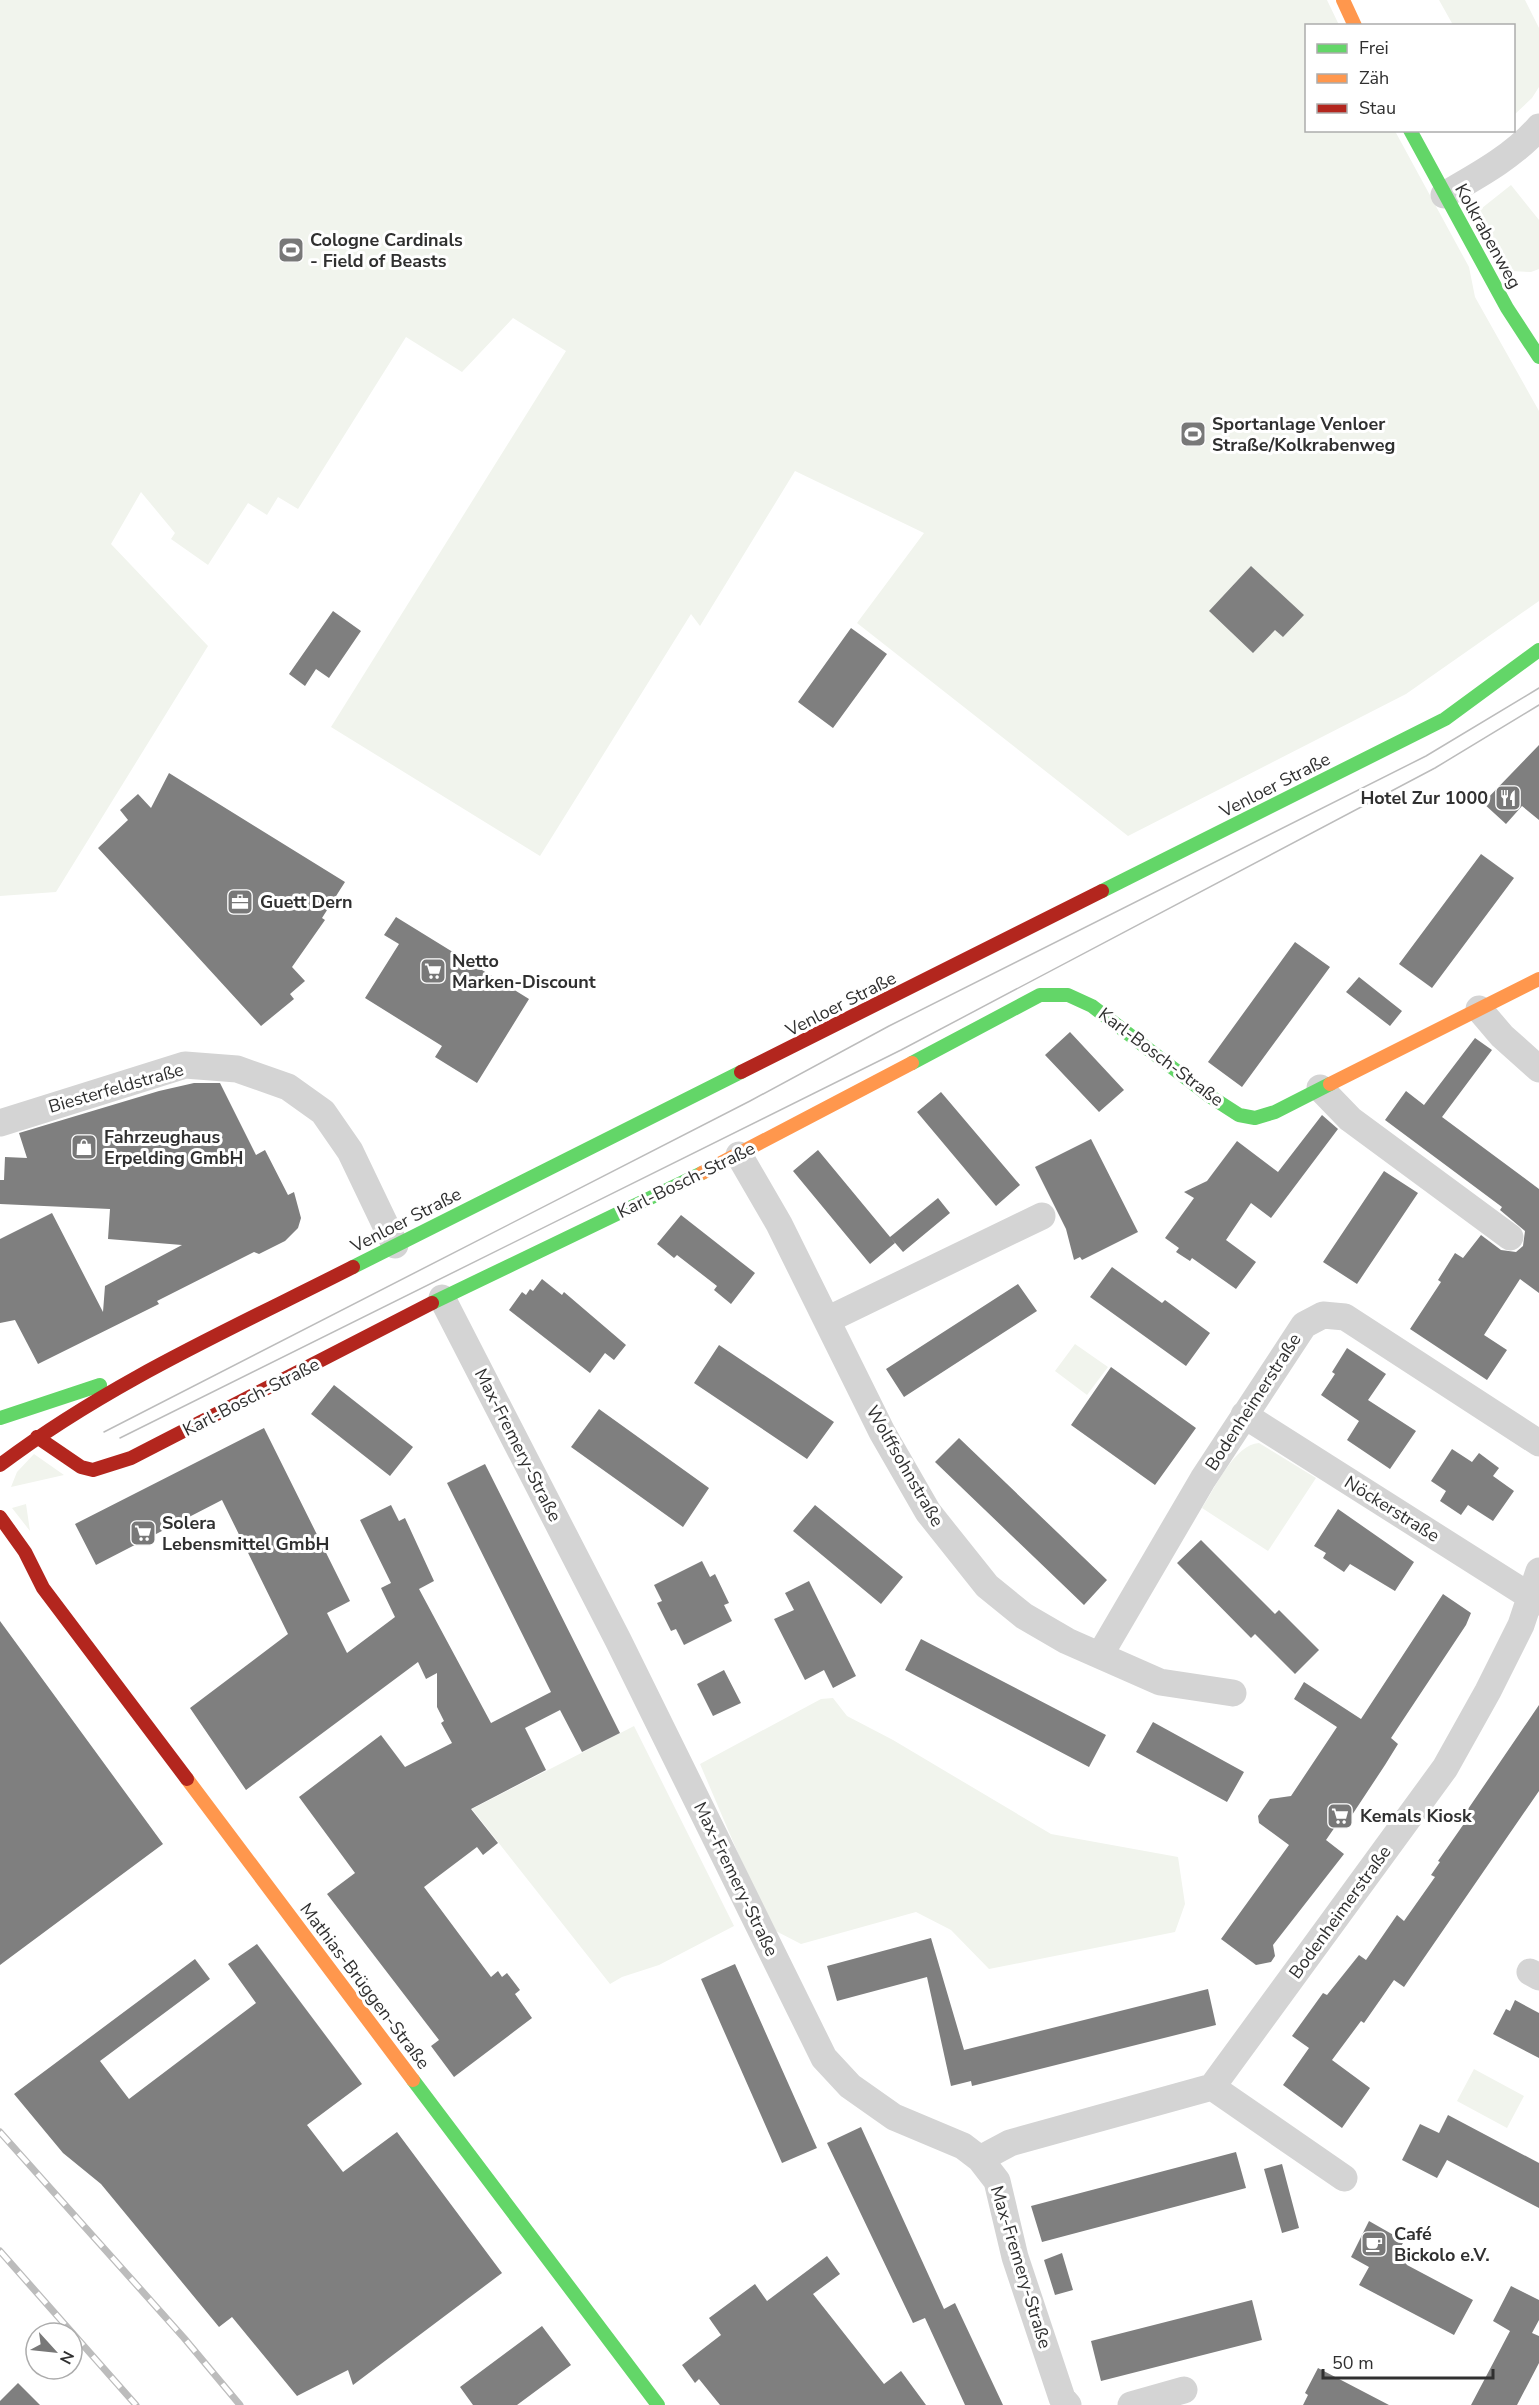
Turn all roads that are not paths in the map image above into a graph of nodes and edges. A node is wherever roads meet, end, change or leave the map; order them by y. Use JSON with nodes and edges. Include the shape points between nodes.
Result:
{"nodes":[{"id":1,"x":1343,"y":0,"type":"edge"},
{"id":2,"x":1354,"y":24,"type":"edge"},
{"id":3,"x":1539,"y":128,"type":"edge"},
{"id":4,"x":1411,"y":132,"type":"edge"},
{"id":5,"x":1444,"y":195,"type":"junction"},
{"id":6,"x":1510,"y":312,"type":"junction"},
{"id":7,"x":1532,"y":324,"type":"dead end"},
{"id":8,"x":1539,"y":357,"type":"edge"},
{"id":9,"x":1539,"y":650,"type":"edge"},
{"id":10,"x":1539,"y":978,"type":"edge"},
{"id":11,"x":1479,"y":1009,"type":"junction"},
{"id":12,"x":1539,"y":1069,"type":"edge"},
{"id":13,"x":1320,"y":1088,"type":"junction"},
{"id":14,"x":0,"y":1123,"type":"edge"},
{"id":15,"x":739,"y":1155,"type":"junction"},
{"id":16,"x":1042,"y":1216,"type":"dead end"},
{"id":17,"x":1510,"y":1238,"type":"dead end"},
{"id":18,"x":395,"y":1245,"type":"junction"},
{"id":19,"x":442,"y":1298,"type":"junction"},
{"id":20,"x":827,"y":1320,"type":"junction"},
{"id":21,"x":147,"y":1371,"type":"junction"},
{"id":22,"x":1244,"y":1415,"type":"junction"},
{"id":23,"x":0,"y":1418,"type":"edge"},
{"id":24,"x":37,"y":1437,"type":"junction"},
{"id":25,"x":1539,"y":1443,"type":"edge"},
{"id":26,"x":0,"y":1465,"type":"edge"},
{"id":27,"x":0,"y":1517,"type":"edge"},
{"id":28,"x":16,"y":1567,"type":"dead end"},
{"id":29,"x":1539,"y":1571,"type":"edge"},
{"id":30,"x":43,"y":1588,"type":"junction"},
{"id":31,"x":1536,"y":1599,"type":"edge"},
{"id":32,"x":1100,"y":1655,"type":"junction"},
{"id":33,"x":1233,"y":1693,"type":"dead end"},
{"id":34,"x":1212,"y":2087,"type":"junction"},
{"id":35,"x":980,"y":2159,"type":"junction"},
{"id":36,"x":1344,"y":2178,"type":"dead end"},
{"id":37,"x":1184,"y":2390,"type":"dead end"},
{"id":38,"x":658,"y":2405,"type":"edge"},
{"id":39,"x":1068,"y":2405,"type":"edge"},
{"id":40,"x":1131,"y":2405,"type":"edge"}],
"edges":[{"from":1,"to":2,"type":"street"},
{"from":3,"to":5,"type":"street","via":[[1479,175]]},
{"from":4,"to":5,"type":"street","name":"Kolkrabenweg"},
{"from":5,"to":6,"type":"street","name":"Kolkrabenweg"},
{"from":6,"to":7,"type":"street"},
{"from":6,"to":8,"type":"street","name":"Kolkrabenweg"},
{"from":9,"to":18,"type":"street","name":"Venloer Straße","via":[[1445,719]]},
{"from":10,"to":11,"type":"street","name":"Karl-Bosch-Straße"},
{"from":11,"to":12,"type":"street"},
{"from":11,"to":13,"type":"street","name":"Karl-Bosch-Straße"},
{"from":13,"to":15,"type":"street","name":"Karl-Bosch-Straße","via":[[1275,1112],[1255,1118],[1239,1115],[1092,1006],[1068,995],[1040,995]]},
{"from":13,"to":17,"type":"street","via":[[1350,1119]]},
{"from":14,"to":18,"type":"street","name":"Biesterfeldstraße","via":[[185,1065],[237,1069],[288,1087],[323,1112],[350,1151]]},
{"from":15,"to":19,"type":"street","name":"Karl-Bosch-Straße"},
{"from":15,"to":20,"type":"street","name":"Wolffsohnstraße"},
{"from":16,"to":20,"type":"street"},
{"from":18,"to":21,"type":"street","name":"Venloer Straße"},
{"from":19,"to":24,"type":"street","name":"Karl-Bosch-Straße","via":[[131,1458],[93,1470],[81,1467]]},
{"from":19,"to":35,"type":"street","name":"Max-Fremery-Straße","via":[[613,1630],[824,2058],[850,2086],[894,2116],[963,2146]]},
{"from":20,"to":32,"type":"street","name":"Wolffsohnstraße","via":[[882,1432],[928,1512],[963,1557],[987,1586],[1024,1616]]},
{"from":21,"to":23,"type":"street","name":"Venloer Straße"},
{"from":21,"to":24,"type":"street","name":"Venloer Straße"},
{"from":22,"to":25,"type":"street","name":"Bodenheimerstraße","via":[[1304,1325],[1323,1315],[1345,1317]]},
{"from":22,"to":31,"type":"street","name":"Nöckerstraße"},
{"from":22,"to":32,"type":"street","name":"Bodenheimerstraße","via":[[1160,1549]]},
{"from":24,"to":26,"type":"street","name":"Venloer Straße"},
{"from":27,"to":30,"type":"street","name":"Mathias-Brüggen-Straße","via":[[26,1552]]},
{"from":28,"to":30,"type":"street","name":"Mathias-Brüggen-Straße"},
{"from":29,"to":31,"type":"street","name":"Bodenheimerstraße"},
{"from":30,"to":38,"type":"street","name":"Mathias-Brüggen-Straße"},
{"from":31,"to":34,"type":"street","name":"Bodenheimerstraße","via":[[1444,1768]]},
{"from":32,"to":33,"type":"street","name":"Wolffsohnstraße","via":[[1160,1682]]},
{"from":34,"to":35,"type":"street","via":[[1010,2143]]},
{"from":34,"to":36,"type":"street"},
{"from":35,"to":39,"type":"street","name":"Max-Fremery-Straße","via":[[996,2181],[1015,2257],[1062,2398]]},
{"from":37,"to":40,"type":"street"}]}
